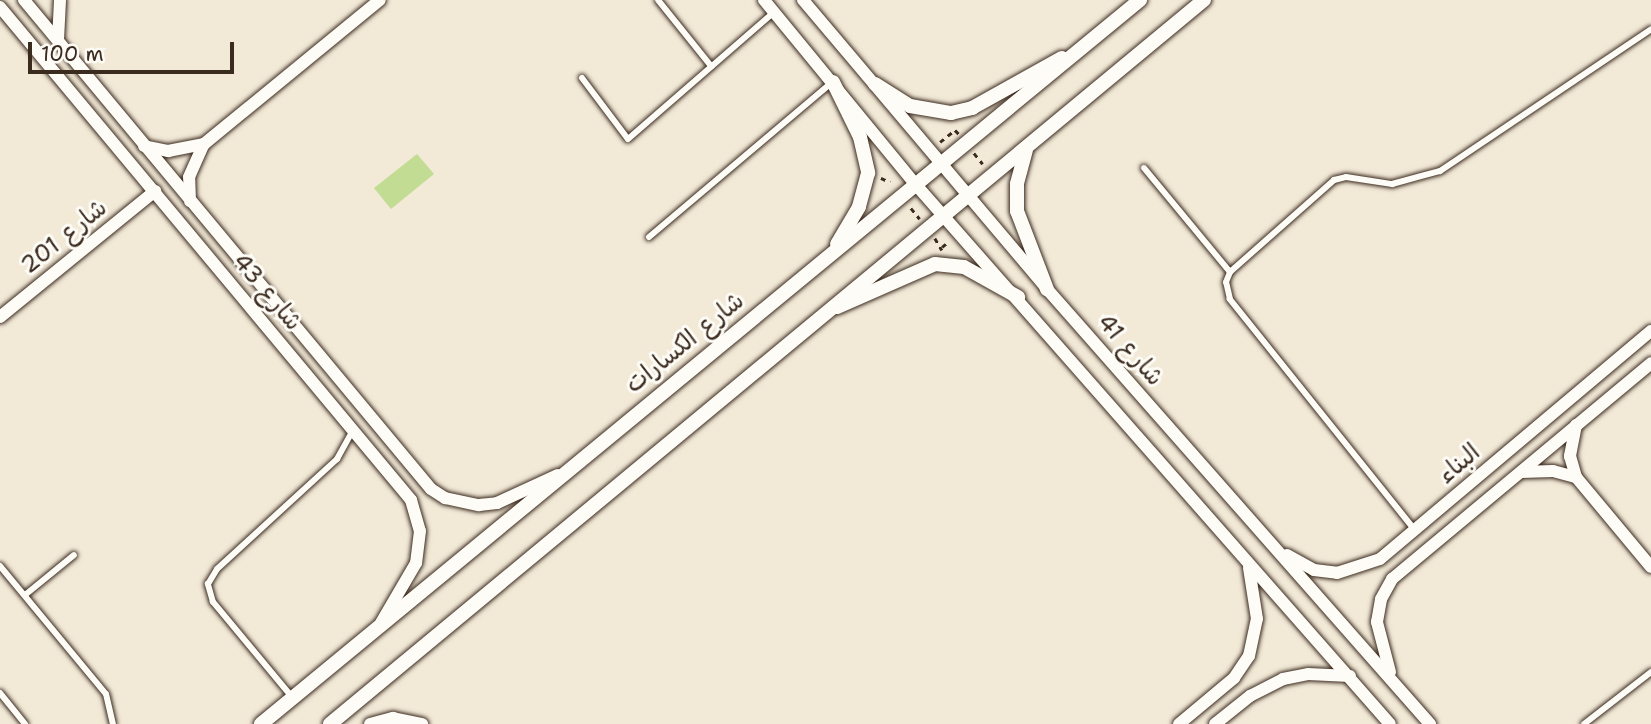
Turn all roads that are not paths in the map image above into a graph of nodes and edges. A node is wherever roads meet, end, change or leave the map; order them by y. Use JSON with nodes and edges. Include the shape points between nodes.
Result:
{"nodes":[{"id":1,"x":24,"y":0,"type":"edge"},
{"id":2,"x":60,"y":0,"type":"edge"},
{"id":3,"x":658,"y":0,"type":"edge"},
{"id":4,"x":764,"y":0,"type":"edge"},
{"id":5,"x":803,"y":0,"type":"edge"},
{"id":6,"x":1140,"y":0,"type":"edge"},
{"id":7,"x":1204,"y":0,"type":"edge"},
{"id":8,"x":375,"y":2,"type":"edge"},
{"id":9,"x":0,"y":7,"type":"edge"},
{"id":10,"x":774,"y":12,"type":"junction"},
{"id":11,"x":1651,"y":29,"type":"edge"},
{"id":12,"x":58,"y":40,"type":"junction"},
{"id":13,"x":1085,"y":46,"type":"junction"},
{"id":14,"x":711,"y":66,"type":"junction"},
{"id":15,"x":582,"y":78,"type":"dead end"},
{"id":16,"x":833,"y":82,"type":"junction"},
{"id":17,"x":875,"y":84,"type":"junction"},
{"id":18,"x":204,"y":144,"type":"junction"},
{"id":19,"x":144,"y":146,"type":"junction"},
{"id":20,"x":1027,"y":149,"type":"junction"},
{"id":21,"x":943,"y":166,"type":"junction"},
{"id":22,"x":1144,"y":168,"type":"dead end"},
{"id":23,"x":917,"y":186,"type":"junction"},
{"id":24,"x":155,"y":191,"type":"junction"},
{"id":25,"x":968,"y":195,"type":"junction"},
{"id":26,"x":190,"y":201,"type":"junction"},
{"id":27,"x":944,"y":216,"type":"junction"},
{"id":28,"x":649,"y":237,"type":"dead end"},
{"id":29,"x":832,"y":253,"type":"junction"},
{"id":30,"x":1230,"y":272,"type":"junction"},
{"id":31,"x":1047,"y":289,"type":"junction"},
{"id":32,"x":1018,"y":297,"type":"junction"},
{"id":33,"x":822,"y":313,"type":"junction"},
{"id":34,"x":0,"y":317,"type":"edge"},
{"id":35,"x":1651,"y":331,"type":"edge"},
{"id":36,"x":1651,"y":363,"type":"edge"},
{"id":37,"x":1576,"y":425,"type":"junction"},
{"id":38,"x":354,"y":429,"type":"junction"},
{"id":39,"x":1519,"y":472,"type":"junction"},
{"id":40,"x":562,"y":473,"type":"junction"},
{"id":41,"x":1576,"y":477,"type":"junction"},
{"id":42,"x":1414,"y":529,"type":"junction"},
{"id":43,"x":1277,"y":549,"type":"junction"},
{"id":44,"x":74,"y":555,"type":"dead end"},
{"id":45,"x":1248,"y":565,"type":"junction"},
{"id":46,"x":0,"y":566,"type":"edge"},
{"id":47,"x":1651,"y":567,"type":"edge"},
{"id":48,"x":24,"y":595,"type":"junction"},
{"id":49,"x":379,"y":627,"type":"junction"},
{"id":50,"x":1651,"y":672,"type":"edge"},
{"id":51,"x":1350,"y":676,"type":"junction"},
{"id":52,"x":1392,"y":679,"type":"junction"},
{"id":53,"x":0,"y":693,"type":"edge"},
{"id":54,"x":292,"y":698,"type":"junction"},
{"id":55,"x":416,"y":722,"type":"edge"},
{"id":56,"x":25,"y":724,"type":"edge"},
{"id":57,"x":113,"y":724,"type":"edge"},
{"id":58,"x":261,"y":724,"type":"edge"},
{"id":59,"x":330,"y":724,"type":"edge"},
{"id":60,"x":370,"y":724,"type":"edge"},
{"id":61,"x":1179,"y":724,"type":"edge"},
{"id":62,"x":1215,"y":724,"type":"edge"},
{"id":63,"x":1390,"y":724,"type":"edge"},
{"id":64,"x":1430,"y":724,"type":"edge"},
{"id":65,"x":1584,"y":724,"type":"edge"}],
"edges":[{"from":1,"to":12,"type":"street","name":"شارع 43"},
{"from":2,"to":12,"type":"street"},
{"from":3,"to":14,"type":"lane"},
{"from":4,"to":10,"type":"street","name":"شارع 41"},
{"from":5,"to":17,"type":"street","name":"شارع 41"},
{"from":6,"to":13,"type":"street","name":"شارع الكسارات"},
{"from":7,"to":20,"type":"street"},
{"from":8,"to":18,"type":"street"},
{"from":9,"to":24,"type":"street","name":"شارع 43"},
{"from":10,"to":14,"type":"lane"},
{"from":10,"to":16,"type":"street","name":"شارع 41"},
{"from":11,"to":30,"type":"lane","via":[[1440,171],[1392,184],[1334,180]]},
{"from":12,"to":19,"type":"street","name":"شارع 43"},
{"from":13,"to":17,"type":"street","via":[[972,108],[951,113],[910,106]]},
{"from":13,"to":21,"type":"street","name":"شارع الكسارات"},
{"from":14,"to":15,"type":"lane","via":[[628,139]]},
{"from":16,"to":23,"type":"street","name":"شارع 41"},
{"from":16,"to":28,"type":"lane"},
{"from":16,"to":29,"type":"street","via":[[860,136],[869,173],[859,207]]},
{"from":17,"to":21,"type":"street","name":"شارع 41"},
{"from":18,"to":19,"type":"street","via":[[169,151]]},
{"from":18,"to":26,"type":"street","via":[[192,165]]},
{"from":19,"to":26,"type":"street","name":"شارع 43"},
{"from":20,"to":25,"type":"street"},
{"from":20,"to":31,"type":"street","via":[[1017,184],[1017,211]]},
{"from":21,"to":23,"type":"street","name":"شارع الكسارات"},
{"from":21,"to":25,"type":"street","name":"شارع 41"},
{"from":22,"to":30,"type":"lane"},
{"from":23,"to":27,"type":"street","name":"شارع 41"},
{"from":23,"to":29,"type":"street","name":"شارع الكسارات"},
{"from":24,"to":34,"type":"street","name":"شارع 201"},
{"from":24,"to":38,"type":"street","name":"شارع 43"},
{"from":25,"to":27,"type":"street"},
{"from":25,"to":31,"type":"street","name":"شارع 41"},
{"from":26,"to":40,"type":"street","name":"شارع 43","via":[[430,489],[454,501],[497,503]]},
{"from":27,"to":32,"type":"street","name":"شارع 41"},
{"from":27,"to":33,"type":"street"},
{"from":29,"to":40,"type":"street","name":"شارع الكسارات"},
{"from":30,"to":42,"type":"lane","via":[[1226,282],[1230,299]]},
{"from":31,"to":43,"type":"street","name":"شارع 41"},
{"from":32,"to":33,"type":"street","via":[[964,267],[935,264]]},
{"from":32,"to":45,"type":"street","name":"شارع 41"},
{"from":33,"to":59,"type":"street"},
{"from":35,"to":42,"type":"street","name":"البناء"},
{"from":36,"to":37,"type":"street","name":"البناء"},
{"from":37,"to":39,"type":"street","name":"البناء"},
{"from":37,"to":41,"type":"street","via":[[1570,456]]},
{"from":38,"to":49,"type":"street","name":"شارع 43","via":[[411,500],[420,531],[416,563]]},
{"from":38,"to":54,"type":"lane","via":[[337,459],[217,569],[208,584],[213,602]]},
{"from":39,"to":41,"type":"street","via":[[1553,471]]},
{"from":39,"to":52,"type":"street","name":"البناء","via":[[1400,571],[1386,589],[1378,610],[1377,633]]},
{"from":40,"to":49,"type":"street","name":"شارع الكسارات"},
{"from":41,"to":47,"type":"street"},
{"from":42,"to":43,"type":"street","name":"البناء","via":[[1380,559],[1349,572],[1314,570]]},
{"from":43,"to":52,"type":"street","name":"شارع 41"},
{"from":44,"to":48,"type":"lane"},
{"from":45,"to":51,"type":"street","name":"شارع 41"},
{"from":45,"to":61,"type":"street","via":[[1257,619],[1249,656],[1234,678]]},
{"from":46,"to":48,"type":"lane"},
{"from":48,"to":57,"type":"lane","via":[[106,694]]},
{"from":49,"to":54,"type":"street","name":"شارع الكسارات"},
{"from":50,"to":65,"type":"lane"},
{"from":51,"to":62,"type":"street","via":[[1308,674],[1283,679],[1260,689]]},
{"from":51,"to":63,"type":"street","name":"شارع 41"},
{"from":52,"to":64,"type":"street","name":"شارع 41"},
{"from":53,"to":56,"type":"lane"},
{"from":54,"to":58,"type":"street","name":"شارع الكسارات"},
{"from":55,"to":60,"type":"street"}]}
